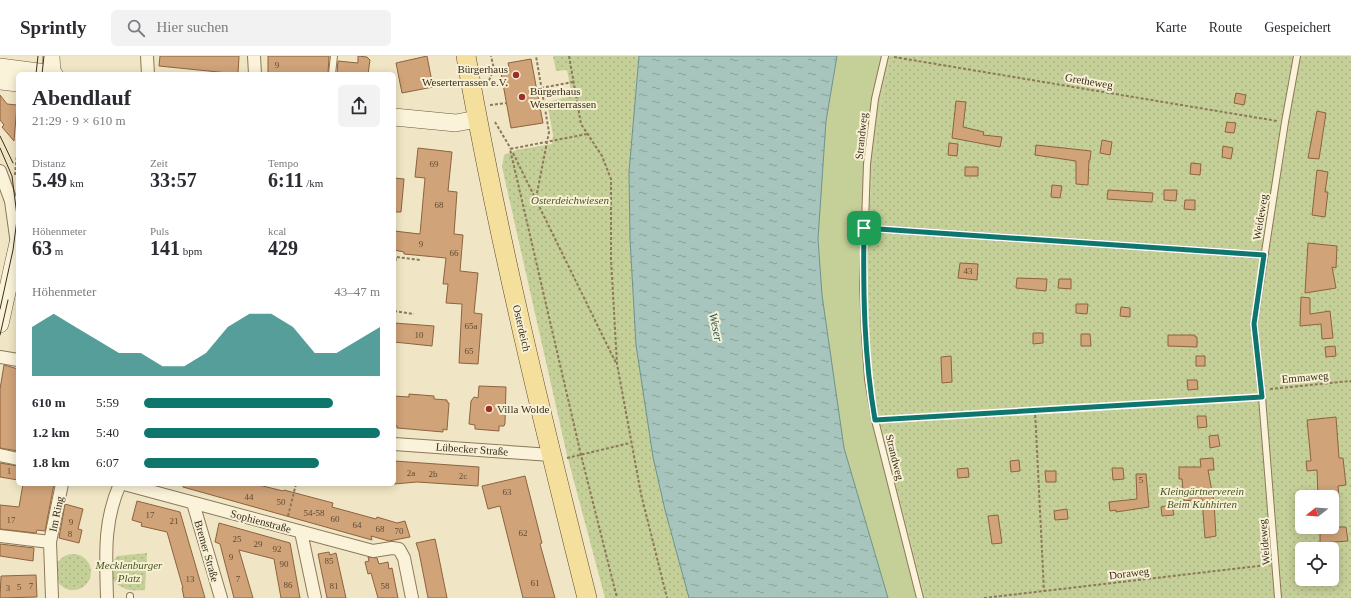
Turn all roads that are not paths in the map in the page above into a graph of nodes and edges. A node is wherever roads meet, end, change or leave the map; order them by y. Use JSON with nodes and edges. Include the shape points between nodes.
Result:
{"nodes":[{"id":1,"x":51,"y":56,"type":"edge"},
{"id":2,"x":147,"y":56,"type":"edge"},
{"id":3,"x":254,"y":56,"type":"edge"},
{"id":4,"x":334,"y":56,"type":"edge"},
{"id":5,"x":466,"y":56,"type":"edge"},
{"id":6,"x":885,"y":56,"type":"edge"},
{"id":7,"x":1298,"y":56,"type":"edge"},
{"id":8,"x":0,"y":67,"type":"edge"},
{"id":9,"x":32,"y":67,"type":"edge"},
{"id":10,"x":47,"y":72,"type":"edge"},
{"id":11,"x":53,"y":72,"type":"edge"},
{"id":12,"x":148,"y":72,"type":"edge"},
{"id":13,"x":255,"y":72,"type":"edge"},
{"id":14,"x":332,"y":72,"type":"edge"},
{"id":15,"x":0,"y":81,"type":"edge"},
{"id":16,"x":16,"y":83,"type":"edge"},
{"id":17,"x":487,"y":113,"type":"junction"},
{"id":18,"x":396,"y":117,"type":"edge"},
{"id":19,"x":0,"y":171,"type":"edge"},
{"id":20,"x":864,"y":228,"type":"junction"},
{"id":21,"x":16,"y":232,"type":"edge"},
{"id":22,"x":16,"y":253,"type":"edge"},
{"id":23,"x":1264,"y":255,"type":"junction"},
{"id":24,"x":0,"y":324,"type":"edge"},
{"id":25,"x":0,"y":357,"type":"edge"},
{"id":26,"x":16,"y":360,"type":"edge"},
{"id":27,"x":396,"y":444,"type":"edge"},
{"id":28,"x":0,"y":455,"type":"edge"},
{"id":29,"x":551,"y":455,"type":"junction"},
{"id":30,"x":16,"y":459,"type":"edge"},
{"id":31,"x":62,"y":486,"type":"edge"},
{"id":32,"x":119,"y":486,"type":"edge"},
{"id":33,"x":131,"y":486,"type":"edge"},
{"id":34,"x":193,"y":503,"type":"junction"},
{"id":35,"x":301,"y":532,"type":"junction"},
{"id":36,"x":0,"y":536,"type":"edge"},
{"id":37,"x":50,"y":542,"type":"junction"},
{"id":38,"x":52,"y":598,"type":"edge"},
{"id":39,"x":107,"y":598,"type":"edge"},
{"id":40,"x":221,"y":598,"type":"edge"},
{"id":41,"x":315,"y":598,"type":"edge"},
{"id":42,"x":412,"y":598,"type":"edge"},
{"id":43,"x":587,"y":598,"type":"edge"},
{"id":44,"x":920,"y":598,"type":"edge"},
{"id":45,"x":1278,"y":598,"type":"edge"}],
"edges":[{"from":1,"to":11,"type":"street"},
{"from":2,"to":12,"type":"street"},
{"from":3,"to":13,"type":"street"},
{"from":4,"to":14,"type":"lane"},
{"from":5,"to":17,"type":"main road","name":"Osterdeich"},
{"from":6,"to":20,"type":"lane","name":"Strandweg","via":[[875,99]]},
{"from":7,"to":23,"type":"lane","name":"Weideweg"},
{"from":8,"to":9,"type":"street"},
{"from":9,"to":10,"type":"street"},
{"from":15,"to":16,"type":"street"},
{"from":17,"to":18,"type":"street","via":[[456,123]]},
{"from":17,"to":29,"type":"main road","name":"Osterdeich","via":[[517,308]]},
{"from":19,"to":21,"type":"street","via":[[11,201]]},
{"from":20,"to":23,"type":"lane"},
{"from":20,"to":44,"type":"lane","name":"Strandweg","via":[[863,283],[868,379],[875,420]]},
{"from":22,"to":24,"type":"street"},
{"from":23,"to":45,"type":"lane","name":"Weideweg","via":[[1254,324]]},
{"from":25,"to":26,"type":"street"},
{"from":27,"to":29,"type":"street","name":"Lübecker Straße"},
{"from":28,"to":30,"type":"street"},
{"from":29,"to":43,"type":"main road","name":"Osterdeich"},
{"from":31,"to":37,"type":"street","name":"Im Ring"},
{"from":32,"to":39,"type":"street","via":[[112,502],[106,537]]},
{"from":33,"to":34,"type":"street","name":"Sophienstraße"},
{"from":34,"to":35,"type":"street","name":"Sophienstraße"},
{"from":34,"to":40,"type":"street","name":"Bremer Straße"},
{"from":35,"to":41,"type":"street"},
{"from":35,"to":42,"type":"street","name":"Sophienstraße","via":[[373,552],[400,549]]},
{"from":36,"to":37,"type":"street","name":"Im Ring"},
{"from":37,"to":38,"type":"street"}]}
